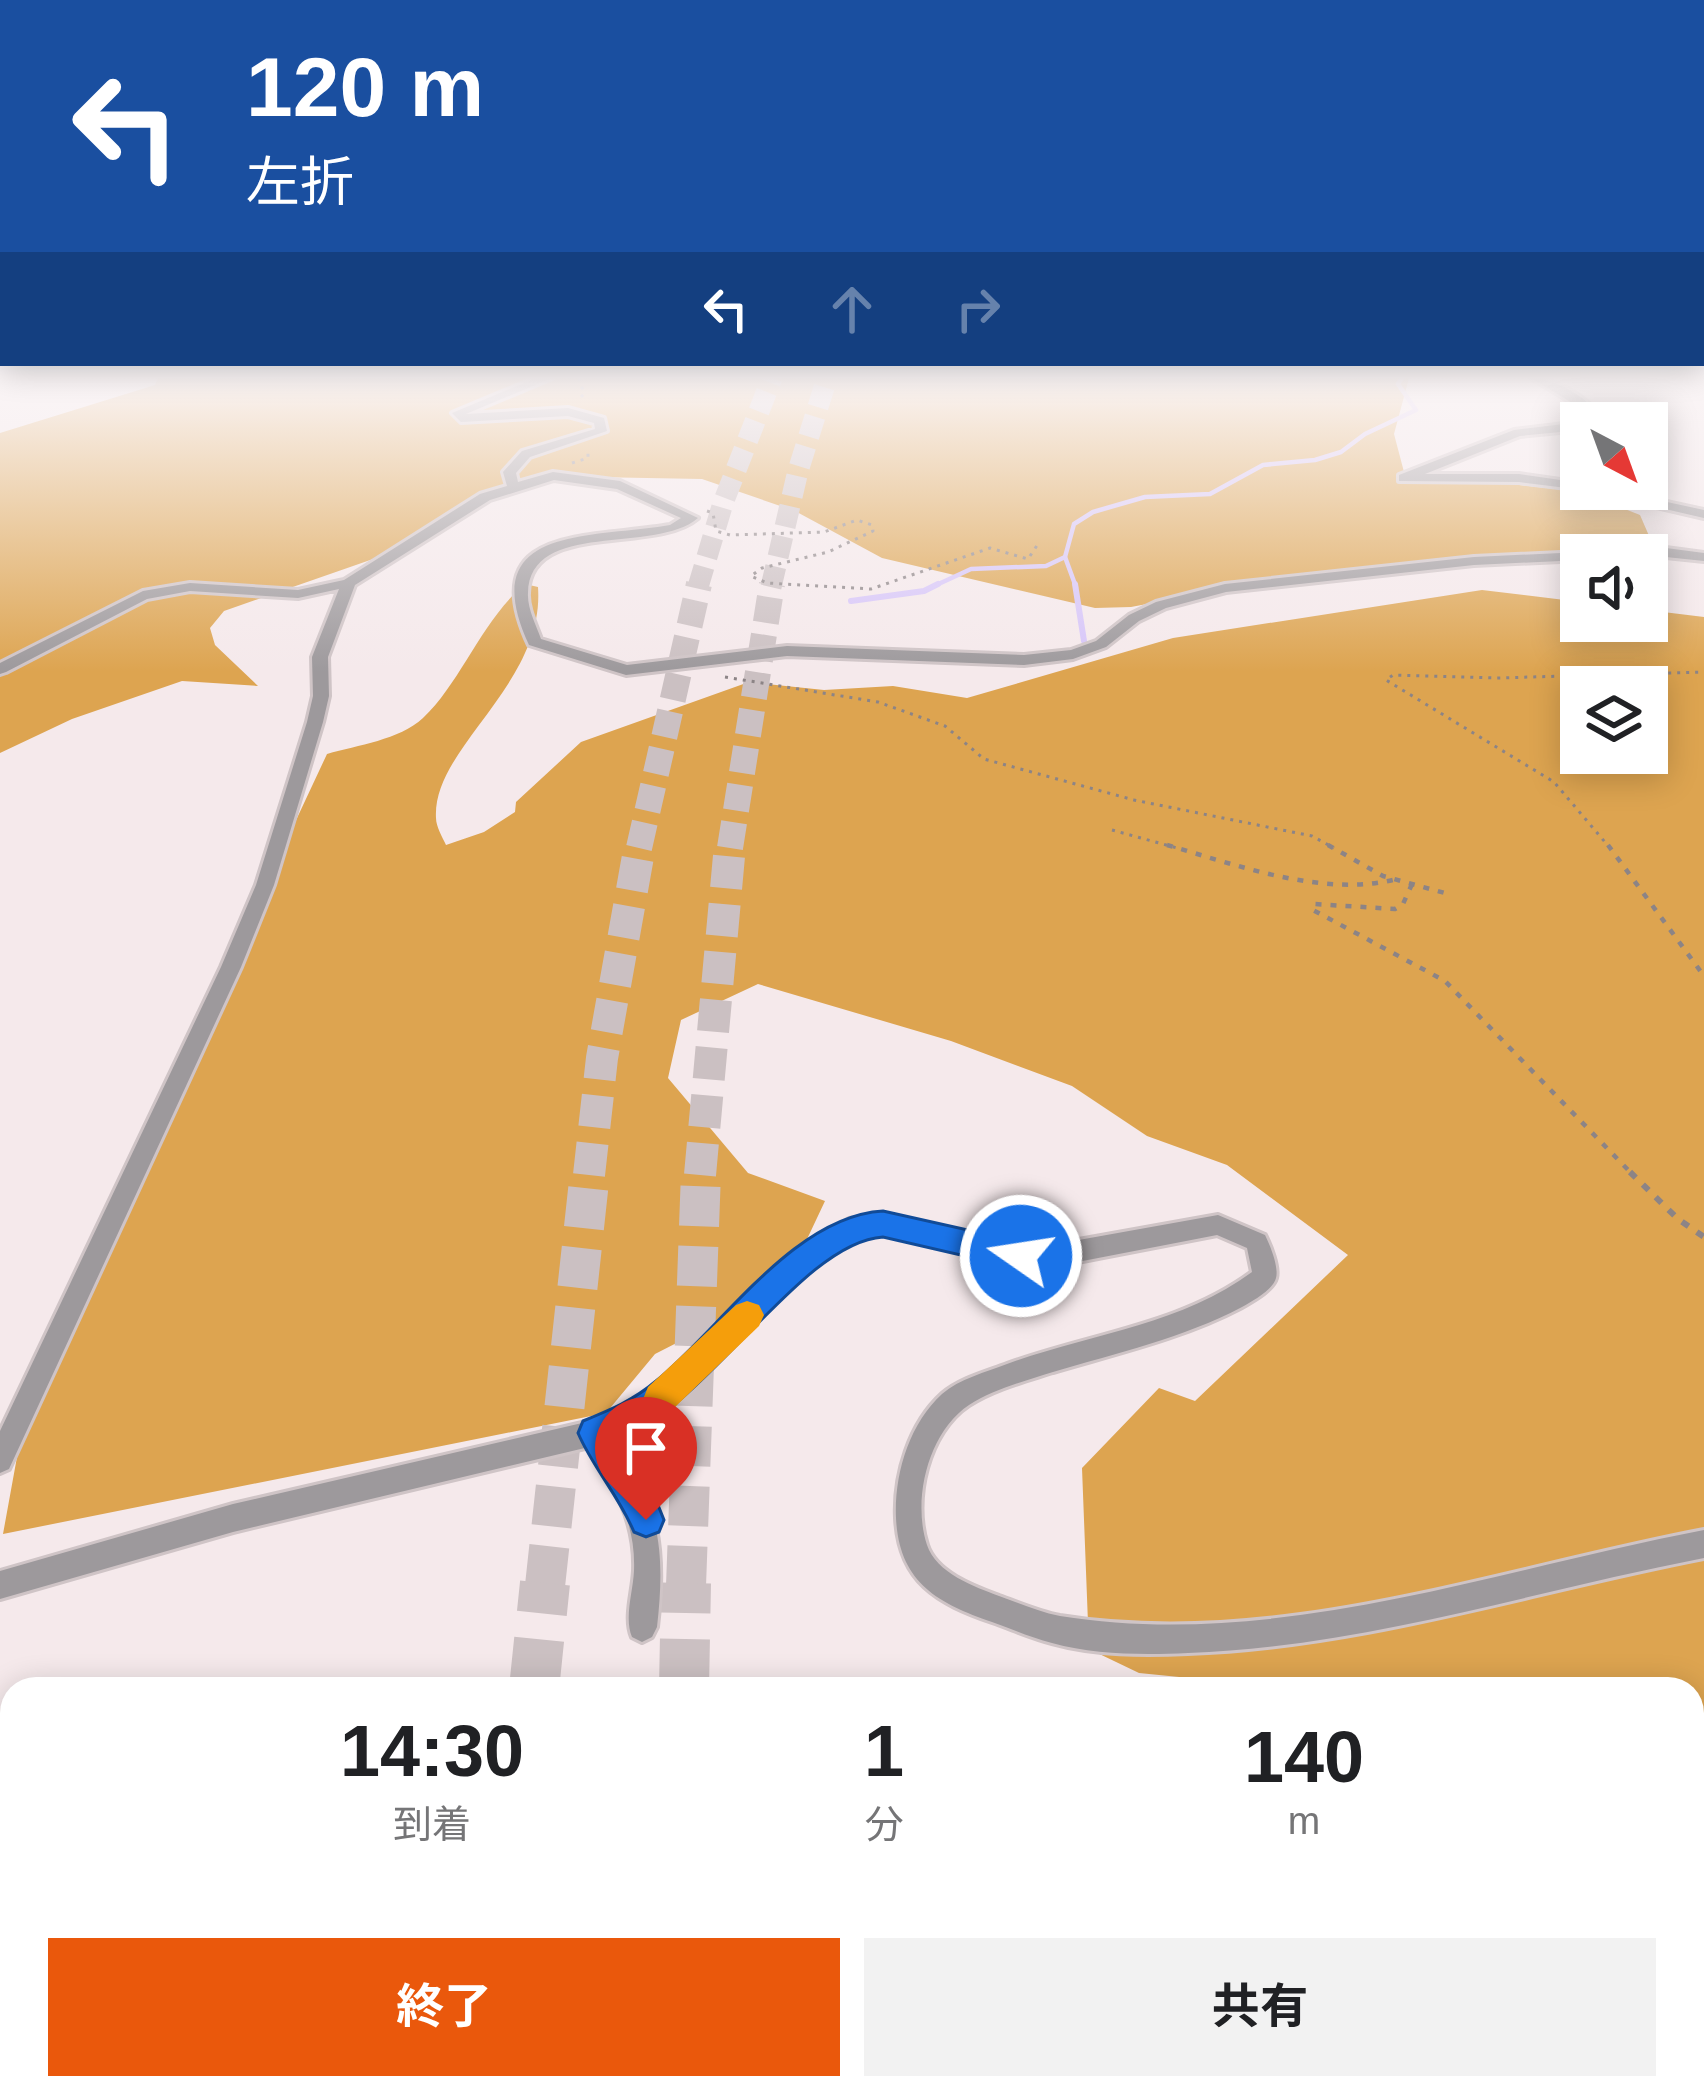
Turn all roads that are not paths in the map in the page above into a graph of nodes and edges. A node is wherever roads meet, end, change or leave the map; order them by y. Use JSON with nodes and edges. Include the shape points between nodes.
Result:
{"nodes":[{"id":1,"x":509,"y":476,"type":"edge"},
{"id":2,"x":1409,"y":476,"type":"edge"},
{"id":3,"x":1560,"y":483,"type":"edge"},
{"id":4,"x":513,"y":486,"type":"junction"},
{"id":5,"x":1704,"y":497,"type":"edge"},
{"id":6,"x":1668,"y":506,"type":"edge"},
{"id":7,"x":1680,"y":509,"type":"junction"},
{"id":8,"x":1704,"y":514,"type":"edge"},
{"id":9,"x":1704,"y":557,"type":"edge"},
{"id":10,"x":349,"y":584,"type":"junction"},
{"id":11,"x":0,"y":669,"type":"edge"},
{"id":12,"x":595,"y":1433,"type":"junction"},
{"id":13,"x":0,"y":1460,"type":"edge"},
{"id":14,"x":1704,"y":1544,"type":"edge"},
{"id":15,"x":0,"y":1585,"type":"edge"},
{"id":16,"x":642,"y":1627,"type":"dead end"}],
"edges":[{"from":1,"to":4,"type":"street"},
{"from":2,"to":3,"type":"street"},
{"from":4,"to":9,"type":"street","via":[[553,476],[620,484],[684,511],[690,522],[677,528],[582,539],[537,557],[519,580],[534,641],[626,670],[788,651],[1024,660],[1073,654],[1161,605],[1225,588],[1474,561]]},
{"from":4,"to":10,"type":"street"},
{"from":5,"to":7,"type":"street"},
{"from":6,"to":7,"type":"street"},
{"from":7,"to":8,"type":"street"},
{"from":10,"to":11,"type":"street","via":[[298,593],[190,587],[142,595]]},
{"from":10,"to":13,"type":"street","via":[[320,657],[316,722],[266,886]]},
{"from":12,"to":14,"type":"street","via":[[669,1392],[812,1252],[857,1226],[883,1224],[1021,1256],[1218,1225],[1257,1243],[1265,1276],[1247,1293],[952,1401],[911,1467],[913,1551],[938,1584],[1021,1622],[1128,1641],[1239,1635],[1434,1607]]},
{"from":12,"to":15,"type":"street","via":[[233,1518]]},
{"from":12,"to":16,"type":"street","via":[[646,1520],[650,1577]]}]}
